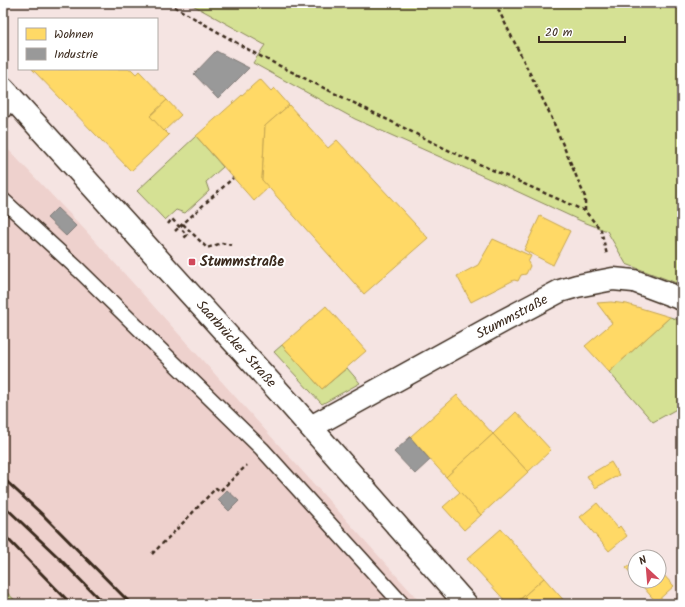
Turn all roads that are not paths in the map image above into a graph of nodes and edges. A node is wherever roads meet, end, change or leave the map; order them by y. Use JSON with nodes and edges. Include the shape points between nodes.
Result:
{"nodes":[{"id":1,"x":6,"y":99,"type":"edge"},
{"id":2,"x":3,"y":200,"type":"edge"},
{"id":3,"x":682,"y":299,"type":"edge"},
{"id":4,"x":310,"y":427,"type":"junction"},
{"id":5,"x":402,"y":604,"type":"edge"},
{"id":6,"x":466,"y":604,"type":"edge"}],
"edges":[{"from":1,"to":4,"type":"main road","name":"Saarbrücker Straße"},
{"from":2,"to":5,"type":"lane","via":[[79,270],[262,449]]},
{"from":3,"to":4,"type":"main road","name":"Stummstraße","via":[[634,281],[613,279],[560,291]]},
{"from":4,"to":6,"type":"main road","name":"Saarbrücker Straße"}]}
